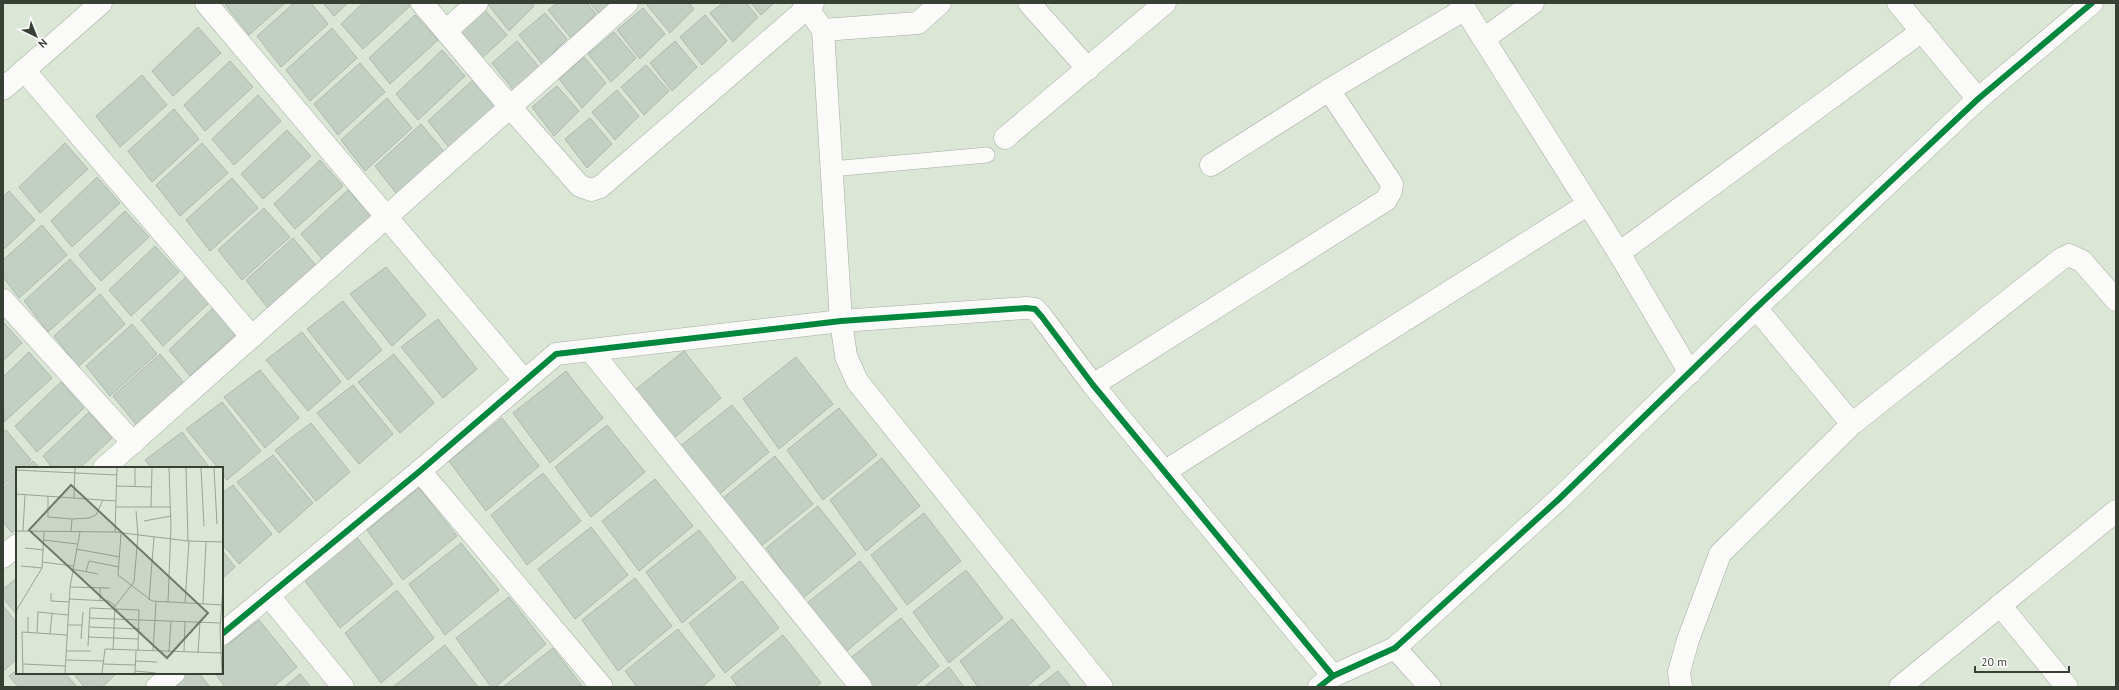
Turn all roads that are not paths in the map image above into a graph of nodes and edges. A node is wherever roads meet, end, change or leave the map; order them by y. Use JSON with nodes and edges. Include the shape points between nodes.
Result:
{"nodes":[{"id":1,"x":101,"y":3,"type":"edge"},
{"id":2,"x":206,"y":3,"type":"edge"},
{"id":3,"x":422,"y":3,"type":"edge"},
{"id":4,"x":477,"y":3,"type":"edge"},
{"id":5,"x":627,"y":3,"type":"edge"},
{"id":6,"x":940,"y":3,"type":"edge"},
{"id":7,"x":1029,"y":3,"type":"edge"},
{"id":8,"x":1165,"y":3,"type":"edge"},
{"id":9,"x":1532,"y":3,"type":"edge"},
{"id":10,"x":1898,"y":3,"type":"edge"},
{"id":11,"x":2092,"y":3,"type":"edge"},
{"id":12,"x":808,"y":5,"type":"edge"},
{"id":13,"x":1463,"y":6,"type":"edge"},
{"id":14,"x":823,"y":30,"type":"junction"},
{"id":15,"x":446,"y":31,"type":"junction"},
{"id":16,"x":1922,"y":31,"type":"junction"},
{"id":17,"x":1484,"y":39,"type":"junction"},
{"id":18,"x":1088,"y":69,"type":"junction"},
{"id":19,"x":24,"y":70,"type":"junction"},
{"id":20,"x":3,"y":89,"type":"edge"},
{"id":21,"x":1329,"y":90,"type":"junction"},
{"id":22,"x":1978,"y":99,"type":"junction"},
{"id":23,"x":510,"y":107,"type":"junction"},
{"id":24,"x":1005,"y":138,"type":"dead end"},
{"id":25,"x":987,"y":155,"type":"dead end"},
{"id":26,"x":1211,"y":165,"type":"dead end"},
{"id":27,"x":831,"y":169,"type":"junction"},
{"id":28,"x":1587,"y":205,"type":"junction"},
{"id":29,"x":388,"y":216,"type":"junction"},
{"id":30,"x":1619,"y":253,"type":"junction"},
{"id":31,"x":3,"y":300,"type":"edge"},
{"id":32,"x":2116,"y":300,"type":"edge"},
{"id":33,"x":1756,"y":308,"type":"junction"},
{"id":34,"x":841,"y":321,"type":"junction"},
{"id":35,"x":252,"y":337,"type":"junction"},
{"id":36,"x":591,"y":351,"type":"junction"},
{"id":37,"x":1690,"y":373,"type":"junction"},
{"id":38,"x":524,"y":380,"type":"junction"},
{"id":39,"x":1093,"y":385,"type":"junction"},
{"id":40,"x":1852,"y":424,"type":"junction"},
{"id":41,"x":132,"y":443,"type":"junction"},
{"id":42,"x":105,"y":467,"type":"edge"},
{"id":43,"x":420,"y":471,"type":"junction"},
{"id":44,"x":1164,"y":472,"type":"junction"},
{"id":45,"x":2116,"y":511,"type":"edge"},
{"id":46,"x":269,"y":596,"type":"junction"},
{"id":47,"x":2000,"y":605,"type":"junction"},
{"id":48,"x":223,"y":633,"type":"edge"},
{"id":49,"x":1395,"y":648,"type":"junction"},
{"id":50,"x":173,"y":674,"type":"edge"},
{"id":51,"x":1326,"y":682,"type":"edge"},
{"id":52,"x":157,"y":687,"type":"edge"},
{"id":53,"x":342,"y":687,"type":"edge"},
{"id":54,"x":602,"y":687,"type":"edge"},
{"id":55,"x":861,"y":687,"type":"edge"},
{"id":56,"x":1102,"y":687,"type":"edge"},
{"id":57,"x":1430,"y":687,"type":"edge"},
{"id":58,"x":1681,"y":687,"type":"edge"},
{"id":59,"x":1900,"y":687,"type":"edge"},
{"id":60,"x":2068,"y":687,"type":"edge"}],
"edges":[{"from":1,"to":19,"type":"street"},
{"from":2,"to":29,"type":"street"},
{"from":3,"to":15,"type":"street"},
{"from":4,"to":15,"type":"street"},
{"from":5,"to":23,"type":"street"},
{"from":6,"to":14,"type":"street","via":[[918,23]]},
{"from":7,"to":18,"type":"street"},
{"from":8,"to":18,"type":"street"},
{"from":9,"to":17,"type":"street"},
{"from":10,"to":16,"type":"street"},
{"from":11,"to":22,"type":"street"},
{"from":12,"to":14,"type":"street"},
{"from":12,"to":23,"type":"street","via":[[600,187],[591,190],[580,186]]},
{"from":13,"to":17,"type":"street"},
{"from":13,"to":21,"type":"street"},
{"from":14,"to":27,"type":"street"},
{"from":15,"to":23,"type":"street"},
{"from":16,"to":22,"type":"street"},
{"from":16,"to":30,"type":"street"},
{"from":17,"to":28,"type":"street"},
{"from":18,"to":24,"type":"street"},
{"from":19,"to":20,"type":"street"},
{"from":19,"to":35,"type":"street"},
{"from":21,"to":26,"type":"street"},
{"from":21,"to":39,"type":"street","via":[[1392,184],[1386,200]]},
{"from":22,"to":33,"type":"street"},
{"from":23,"to":29,"type":"street"},
{"from":25,"to":27,"type":"lane"},
{"from":27,"to":34,"type":"street"},
{"from":28,"to":30,"type":"street"},
{"from":28,"to":44,"type":"street"},
{"from":29,"to":35,"type":"street"},
{"from":29,"to":38,"type":"street"},
{"from":30,"to":37,"type":"street"},
{"from":31,"to":41,"type":"street"},
{"from":32,"to":40,"type":"street","via":[[2082,261],[2069,256]]},
{"from":33,"to":37,"type":"street"},
{"from":33,"to":40,"type":"street"},
{"from":34,"to":36,"type":"street"},
{"from":34,"to":39,"type":"street","via":[[1035,309]]},
{"from":34,"to":56,"type":"street","via":[[846,356],[857,381]]},
{"from":35,"to":41,"type":"street"},
{"from":36,"to":38,"type":"street","via":[[556,354]]},
{"from":36,"to":55,"type":"street"},
{"from":37,"to":49,"type":"street","via":[[1559,499]]},
{"from":38,"to":43,"type":"street"},
{"from":39,"to":44,"type":"street"},
{"from":40,"to":58,"type":"street","via":[[1720,554],[1688,640],[1679,672]]},
{"from":41,"to":42,"type":"street"},
{"from":43,"to":46,"type":"street"},
{"from":43,"to":54,"type":"street"},
{"from":44,"to":51,"type":"street"},
{"from":45,"to":47,"type":"street"},
{"from":46,"to":48,"type":"street"},
{"from":46,"to":53,"type":"street"},
{"from":47,"to":59,"type":"street"},
{"from":47,"to":60,"type":"street"},
{"from":49,"to":51,"type":"street"},
{"from":49,"to":57,"type":"street"},
{"from":50,"to":52,"type":"street"}]}
